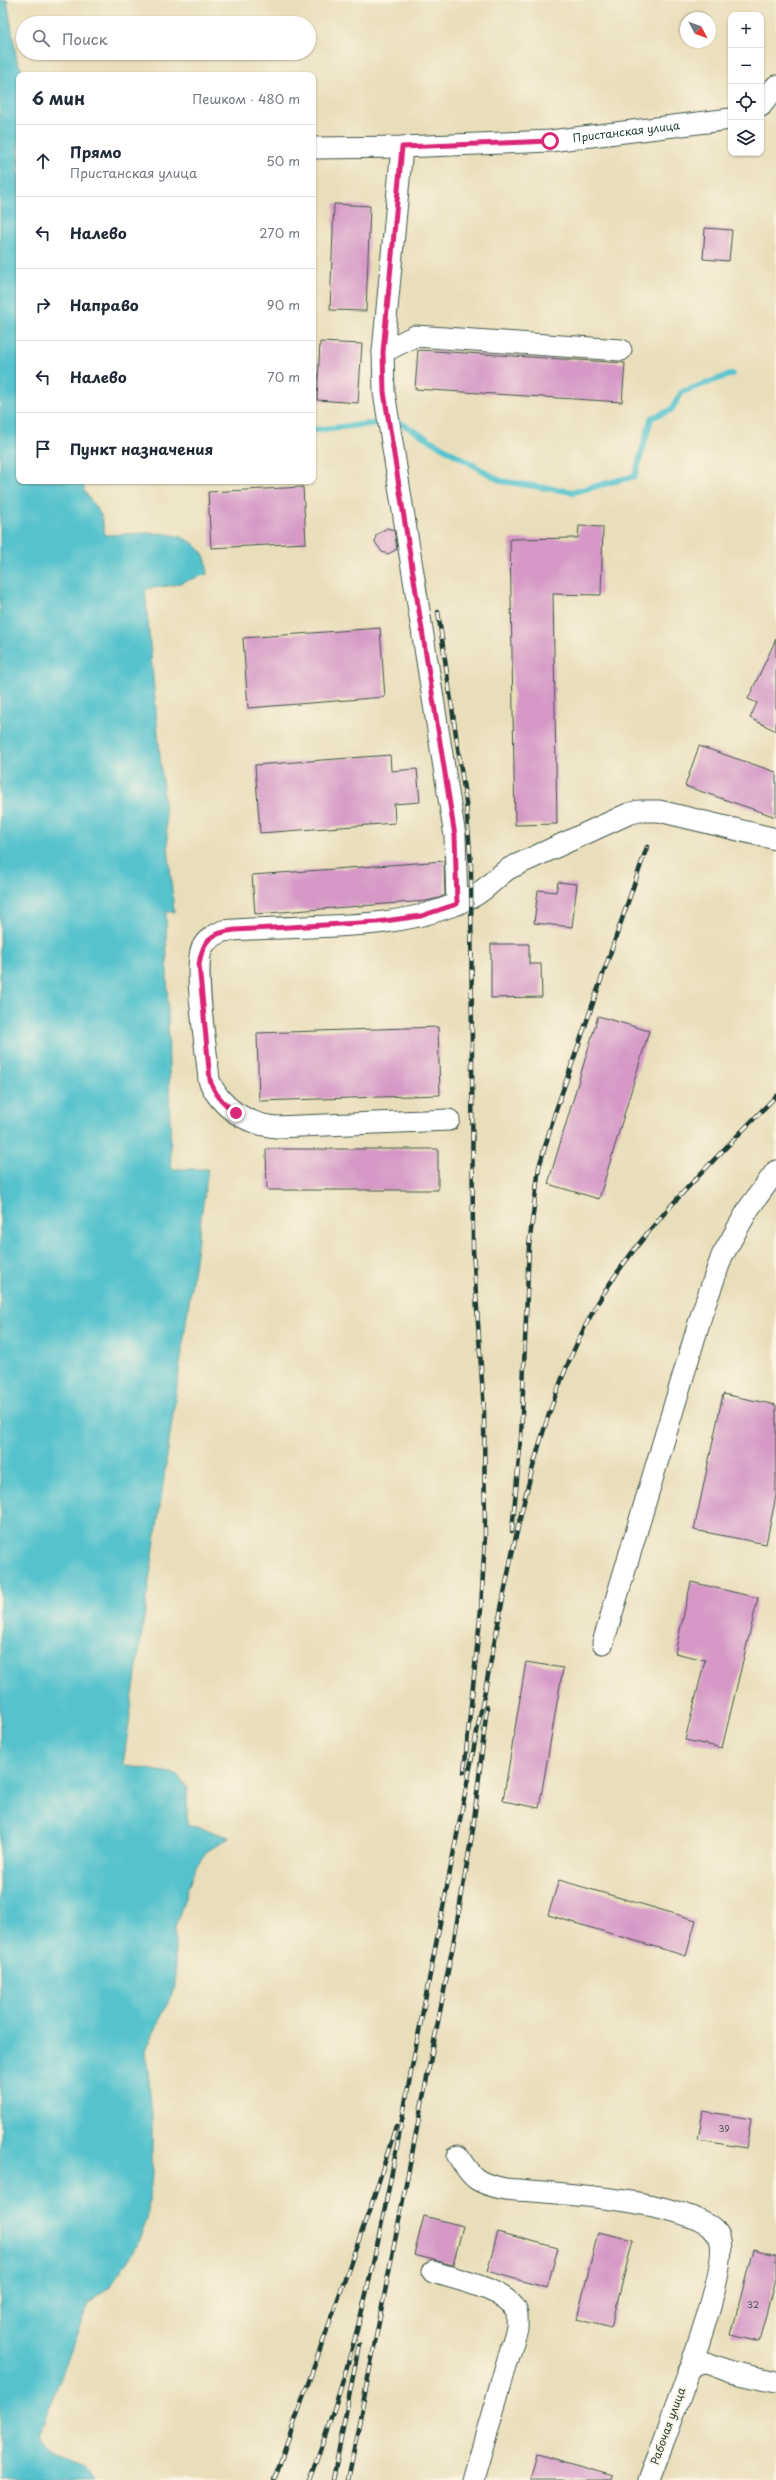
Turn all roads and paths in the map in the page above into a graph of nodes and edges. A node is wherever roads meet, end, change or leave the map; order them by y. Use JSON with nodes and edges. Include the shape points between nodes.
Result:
{"nodes":[{"id":1,"x":776,"y":86,"type":"edge"},
{"id":2,"x":764,"y":102,"type":"edge"},
{"id":3,"x":728,"y":119,"type":"edge"},
{"id":4,"x":402,"y":147,"type":"junction"},
{"id":5,"x":316,"y":148,"type":"edge"},
{"id":6,"x":621,"y":350,"type":"dead end"},
{"id":7,"x":383,"y":352,"type":"junction"},
{"id":8,"x":776,"y":839,"type":"edge"},
{"id":9,"x":457,"y":904,"type":"junction"},
{"id":10,"x":450,"y":1120,"type":"dead end"},
{"id":11,"x":776,"y":1171,"type":"edge"},
{"id":12,"x":603,"y":1643,"type":"dead end"},
{"id":13,"x":458,"y":2156,"type":"dead end"},
{"id":14,"x":433,"y":2272,"type":"dead end"},
{"id":15,"x":688,"y":2371,"type":"junction"},
{"id":16,"x":776,"y":2382,"type":"edge"},
{"id":17,"x":473,"y":2480,"type":"edge"},
{"id":18,"x":649,"y":2480,"type":"edge"}],
"edges":[{"from":1,"to":2,"type":"street"},
{"from":3,"to":4,"type":"street","name":"Пристанская улица","via":[[564,140]]},
{"from":4,"to":5,"type":"street","name":"Пристанская улица"},
{"from":4,"to":7,"type":"street"},
{"from":6,"to":7,"type":"street","via":[[415,336]]},
{"from":7,"to":9,"type":"street","via":[[384,392],[455,836]]},
{"from":8,"to":9,"type":"street","via":[[659,811],[639,811],[510,868],[501,873],[483,891]]},
{"from":9,"to":10,"type":"street","via":[[421,916],[377,922],[223,931],[210,937],[202,948],[199,964],[210,1080],[223,1103],[236,1113],[262,1125],[276,1127]]},
{"from":11,"to":12,"type":"street","via":[[749,1208],[722,1256],[702,1313]]},
{"from":13,"to":15,"type":"street","name":"Рабочая улица","via":[[470,2176],[488,2185],[505,2189],[622,2200],[703,2221],[718,2235],[722,2250],[719,2272],[709,2312]]},
{"from":14,"to":17,"type":"street","via":[[497,2293],[510,2301],[517,2311],[517,2328]]},
{"from":15,"to":16,"type":"street","via":[[698,2364],[707,2363],[731,2372]]},
{"from":15,"to":18,"type":"street","name":"Рабочая улица"}]}
